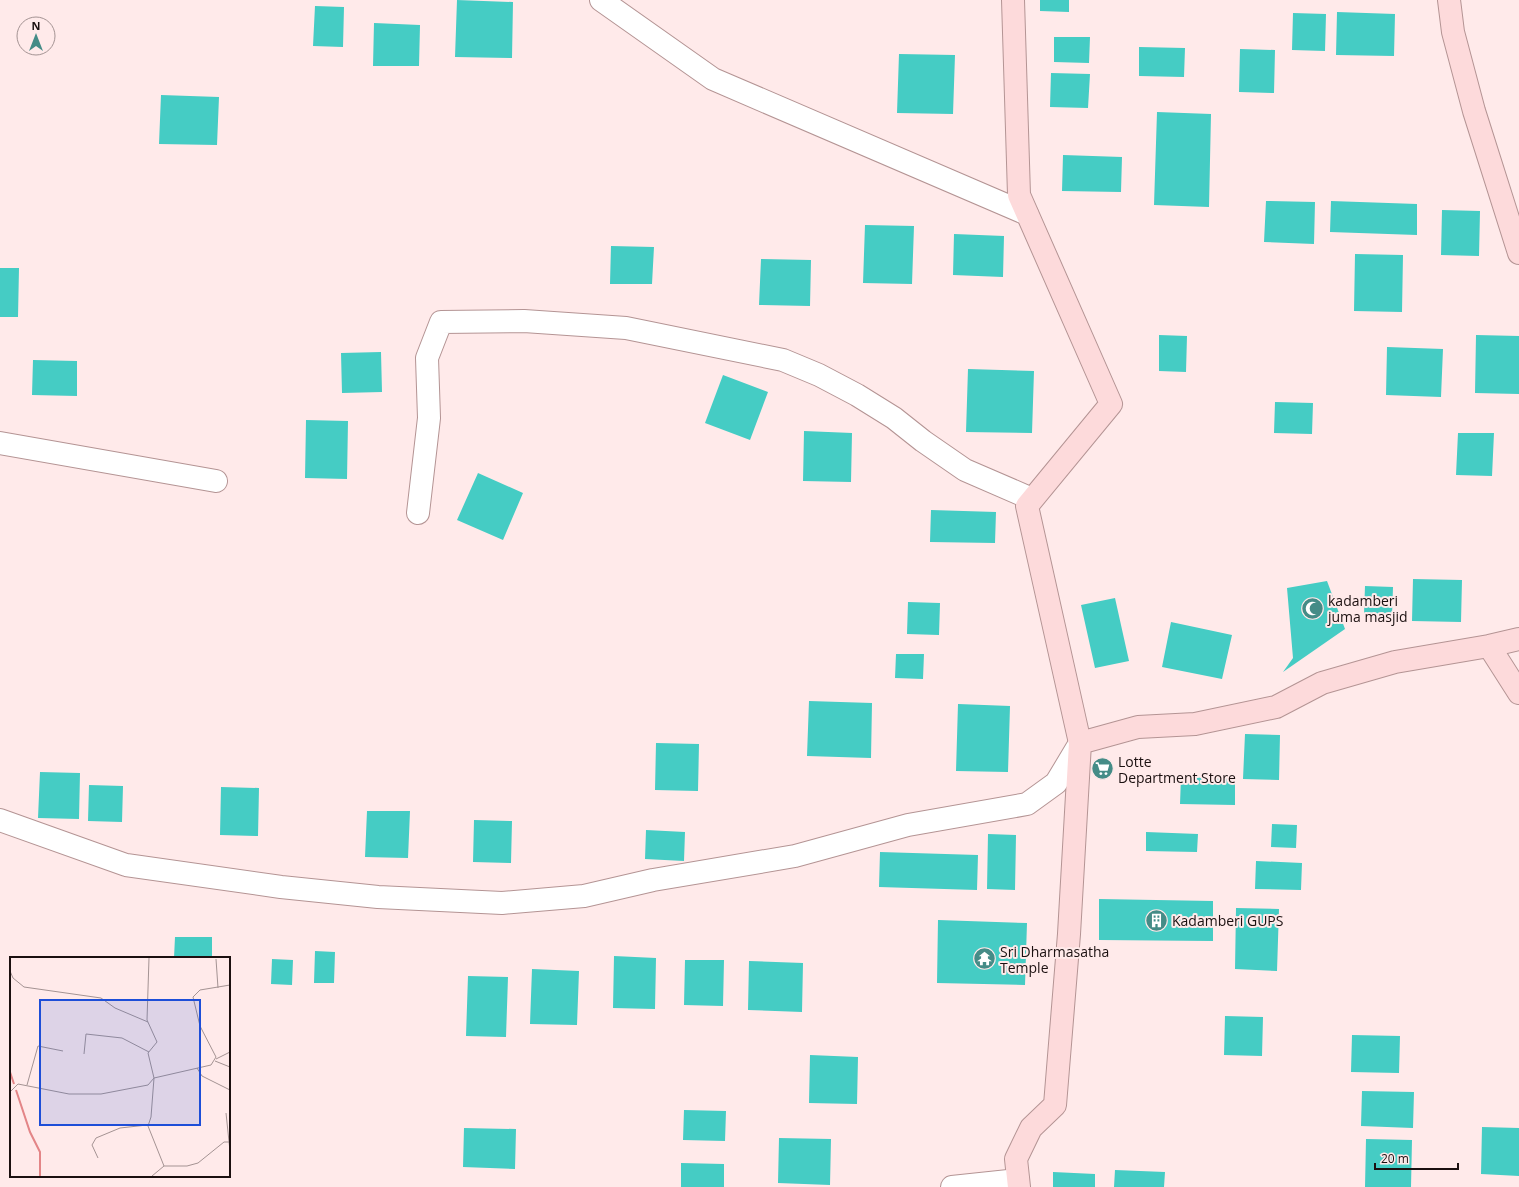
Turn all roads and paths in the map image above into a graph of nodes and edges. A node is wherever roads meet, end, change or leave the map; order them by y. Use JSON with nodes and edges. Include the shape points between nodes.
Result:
{"nodes":[{"id":1,"x":601,"y":0,"type":"edge"},
{"id":2,"x":1013,"y":0,"type":"edge"},
{"id":3,"x":1449,"y":0,"type":"edge"},
{"id":4,"x":1027,"y":214,"type":"junction"},
{"id":5,"x":1519,"y":253,"type":"edge"},
{"id":6,"x":0,"y":443,"type":"edge"},
{"id":7,"x":216,"y":481,"type":"dead end"},
{"id":8,"x":1032,"y":499,"type":"junction"},
{"id":9,"x":418,"y":512,"type":"dead end"},
{"id":10,"x":1519,"y":639,"type":"edge"},
{"id":11,"x":1489,"y":646,"type":"junction"},
{"id":12,"x":1519,"y":694,"type":"edge"},
{"id":13,"x":1080,"y":743,"type":"junction"},
{"id":14,"x":0,"y":820,"type":"edge"},
{"id":15,"x":1018,"y":1183,"type":"edge"},
{"id":16,"x":952,"y":1187,"type":"edge"}],
"edges":[{"from":1,"to":4,"type":"street","via":[[713,79]]},
{"from":2,"to":4,"type":"street","via":[[1019,195]]},
{"from":3,"to":5,"type":"street","via":[[1453,32],[1472,103]]},
{"from":4,"to":8,"type":"street","via":[[1111,404]]},
{"from":6,"to":7,"type":"street"},
{"from":8,"to":9,"type":"street","via":[[965,470],[894,418],[857,395],[783,360],[626,328],[524,321],[441,322],[427,358],[429,418]]},
{"from":8,"to":13,"type":"street","via":[[1027,506]]},
{"from":10,"to":11,"type":"street"},
{"from":11,"to":12,"type":"street"},
{"from":11,"to":13,"type":"street","via":[[1381,666],[1322,683],[1276,707],[1195,724],[1138,727]]},
{"from":13,"to":14,"type":"street","via":[[1056,783],[1027,804],[908,825],[795,856],[653,880],[584,896],[502,902],[378,897],[281,887],[126,865]]},
{"from":13,"to":15,"type":"street","via":[[1069,934],[1055,1105],[1031,1128],[1016,1159]]},
{"from":15,"to":16,"type":"street"}]}
